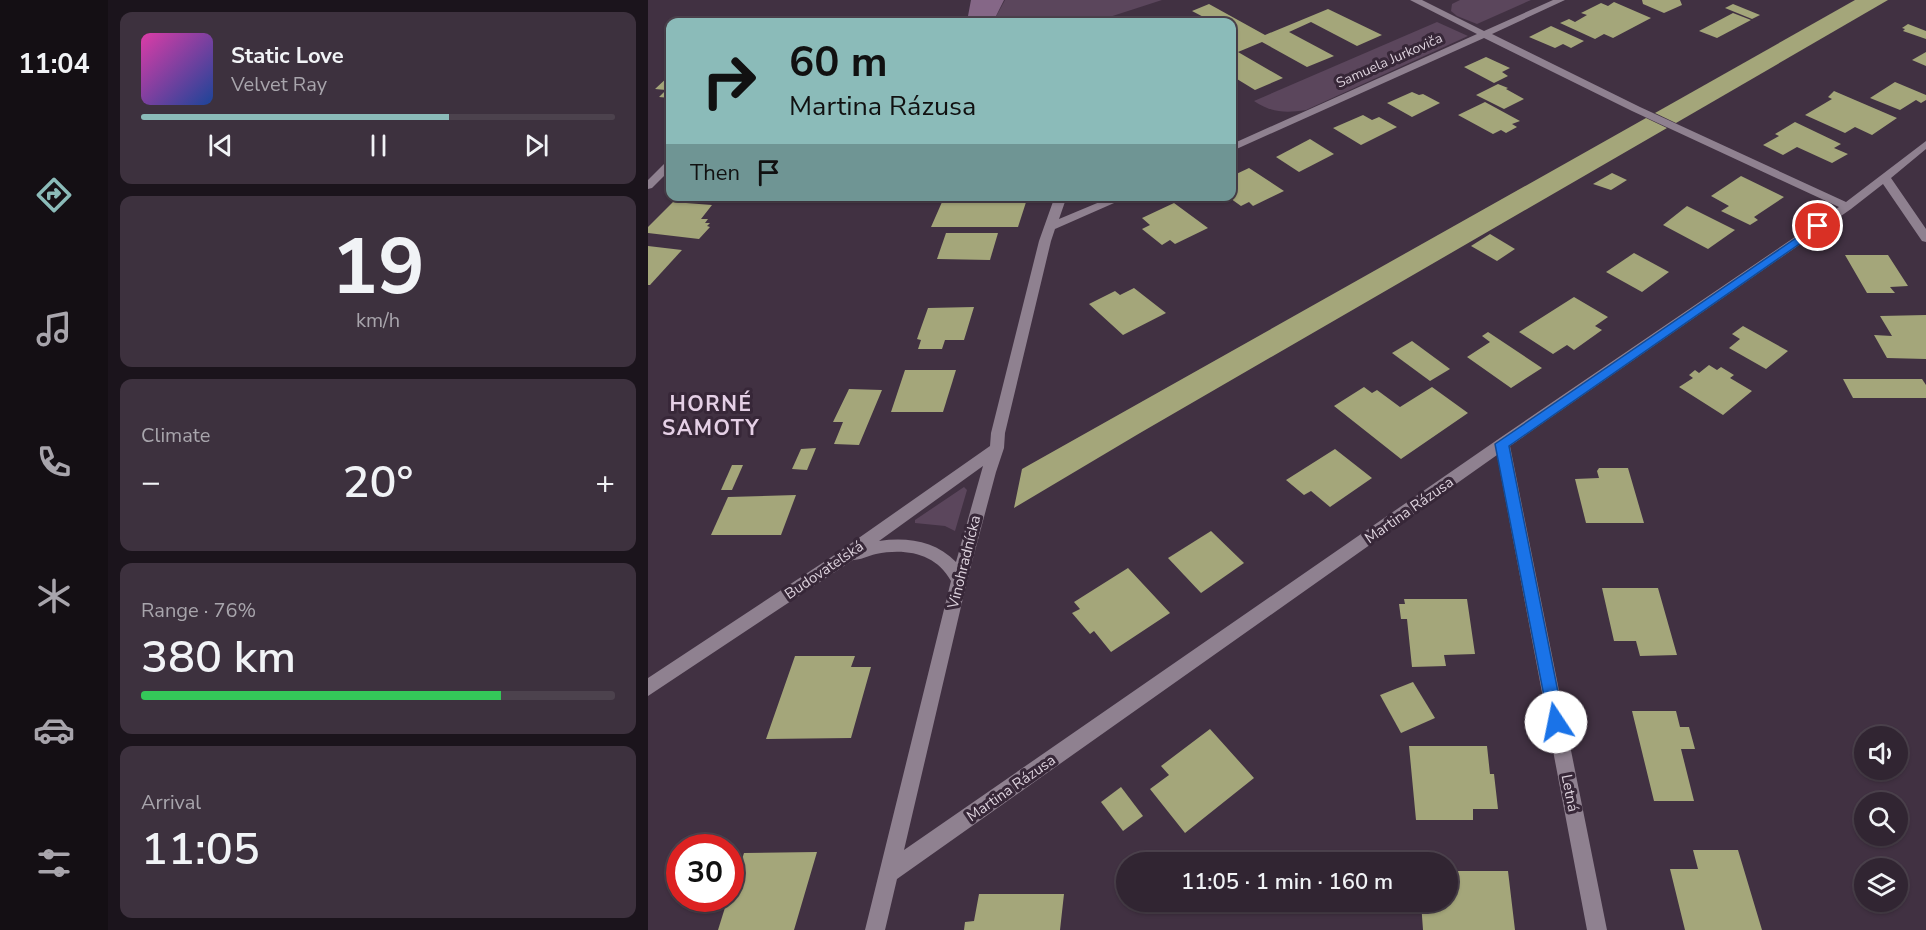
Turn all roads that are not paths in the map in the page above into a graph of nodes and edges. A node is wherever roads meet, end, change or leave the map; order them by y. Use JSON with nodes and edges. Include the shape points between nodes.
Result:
{"nodes":[{"id":1,"x":1415,"y":0,"type":"edge"},
{"id":2,"x":1445,"y":0,"type":"edge"},
{"id":3,"x":1560,"y":0,"type":"edge"},
{"id":4,"x":1429,"y":7,"type":"junction"},
{"id":5,"x":1484,"y":35,"type":"junction"},
{"id":6,"x":1926,"y":144,"type":"edge"},
{"id":7,"x":1236,"y":146,"type":"edge"},
{"id":8,"x":666,"y":168,"type":"edge"},
{"id":9,"x":1885,"y":178,"type":"junction"},
{"id":10,"x":648,"y":186,"type":"edge"},
{"id":11,"x":1059,"y":201,"type":"edge"},
{"id":12,"x":1113,"y":201,"type":"edge"},
{"id":13,"x":1847,"y":207,"type":"junction"},
{"id":14,"x":1050,"y":227,"type":"junction"},
{"id":15,"x":1926,"y":237,"type":"edge"},
{"id":16,"x":1502,"y":444,"type":"junction"},
{"id":17,"x":998,"y":448,"type":"junction"},
{"id":18,"x":839,"y":561,"type":"junction"},
{"id":19,"x":959,"y":582,"type":"junction"},
{"id":20,"x":648,"y":688,"type":"edge"},
{"id":21,"x":890,"y":872,"type":"junction"},
{"id":22,"x":875,"y":930,"type":"edge"},
{"id":23,"x":1596,"y":930,"type":"edge"}],
"edges":[{"from":1,"to":4,"type":"street"},
{"from":2,"to":4,"type":"street"},
{"from":3,"to":5,"type":"street","name":"Samuela Jurkoviča"},
{"from":4,"to":5,"type":"street"},
{"from":5,"to":7,"type":"street","name":"Samuela Jurkoviča"},
{"from":5,"to":13,"type":"street"},
{"from":6,"to":9,"type":"street","name":"Martina Rázusa"},
{"from":8,"to":10,"type":"street"},
{"from":9,"to":13,"type":"street","name":"Martina Rázusa"},
{"from":9,"to":15,"type":"street"},
{"from":11,"to":14,"type":"street","name":"Vinohradnícka"},
{"from":12,"to":14,"type":"street"},
{"from":13,"to":16,"type":"street","name":"Martina Rázusa"},
{"from":14,"to":17,"type":"street","name":"Vinohradnícka","via":[[998,433]]},
{"from":16,"to":21,"type":"street","name":"Martina Rázusa"},
{"from":16,"to":23,"type":"street","name":"Letná"},
{"from":17,"to":18,"type":"street","name":"Budovateľská"},
{"from":17,"to":19,"type":"street","name":"Vinohradnícka"},
{"from":18,"to":19,"type":"street","via":[[880,547],[912,546],[933,553],[949,565]]},
{"from":18,"to":20,"type":"street","name":"Budovateľská"},
{"from":19,"to":21,"type":"street","name":"Vinohradnícka"},
{"from":21,"to":22,"type":"street","name":"Vinohradnícka"}]}
